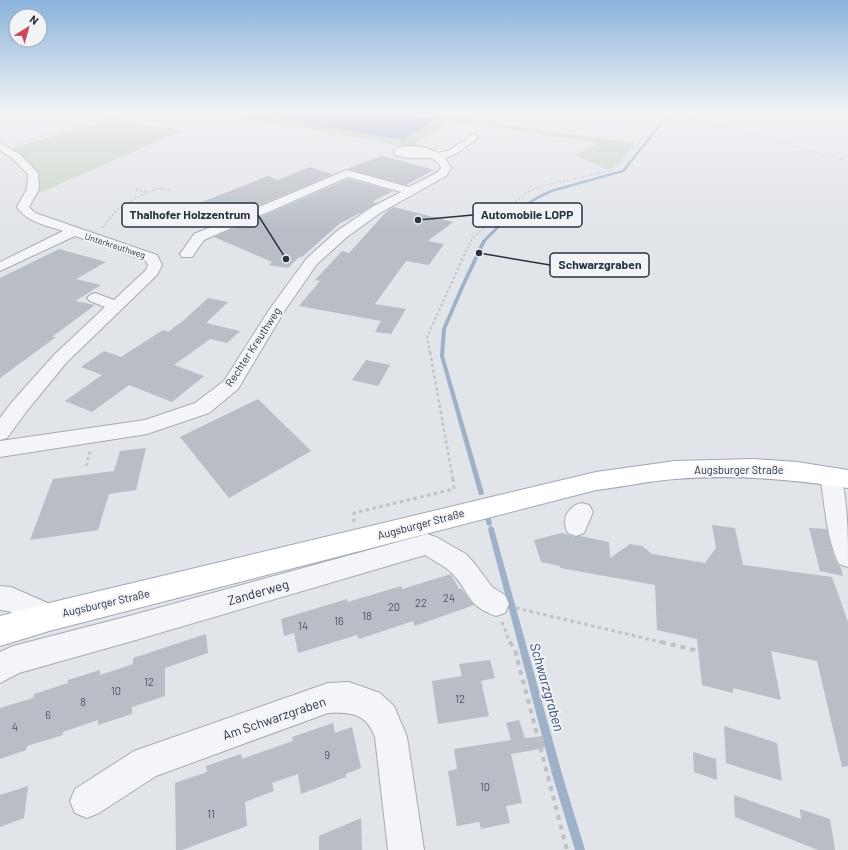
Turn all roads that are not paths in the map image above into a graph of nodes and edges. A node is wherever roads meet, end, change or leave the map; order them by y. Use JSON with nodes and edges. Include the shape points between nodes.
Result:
{"nodes":[{"id":1,"x":6,"y":151,"type":"edge"},
{"id":2,"x":455,"y":151,"type":"edge"},
{"id":3,"x":410,"y":191,"type":"junction"},
{"id":4,"x":72,"y":232,"type":"junction"},
{"id":5,"x":187,"y":254,"type":"dead end"},
{"id":6,"x":0,"y":267,"type":"edge"},
{"id":7,"x":95,"y":298,"type":"dead end"},
{"id":8,"x":116,"y":306,"type":"junction"},
{"id":9,"x":0,"y":433,"type":"edge"},
{"id":10,"x":0,"y":449,"type":"edge"},
{"id":11,"x":839,"y":477,"type":"edge"},
{"id":12,"x":848,"y":556,"type":"edge"},
{"id":13,"x":0,"y":598,"type":"edge"},
{"id":14,"x":496,"y":604,"type":"road end"},
{"id":15,"x":49,"y":617,"type":"junction"},
{"id":16,"x":0,"y":631,"type":"edge"},
{"id":17,"x":0,"y":668,"type":"edge"},
{"id":18,"x":87,"y":801,"type":"dead end"},
{"id":19,"x":406,"y":850,"type":"edge"}],
"edges":[{"from":1,"to":4,"type":"street","name":"Unterkreuthweg","via":[[17,157],[33,173],[33,189],[23,207],[31,216]]},
{"from":2,"to":3,"type":"street","name":"Rechter Kreuthweg","via":[[435,156],[446,165],[445,171]]},
{"from":3,"to":5,"type":"street","via":[[347,173],[199,237]]},
{"from":3,"to":10,"type":"street","name":"Rechter Kreuthweg","via":[[376,210],[342,234],[312,261],[277,310],[231,385],[202,408],[147,428]]},
{"from":4,"to":6,"type":"street"},
{"from":4,"to":8,"type":"street","name":"Unterkreuthweg","via":[[152,258],[155,265],[152,272]]},
{"from":7,"to":8,"type":"street"},
{"from":8,"to":9,"type":"street","name":"Unterkreuthweg","via":[[60,359]]},
{"from":11,"to":12,"type":"street","via":[[840,527]]},
{"from":11,"to":15,"type":"main road","name":"Augsburger Straße","via":[[753,468],[675,470],[604,480],[544,492]]},
{"from":13,"to":15,"type":"street","via":[[11,600]]},
{"from":14,"to":17,"type":"street","name":"Zanderweg","via":[[490,602],[478,590],[458,562],[427,544],[13,660]]},
{"from":15,"to":16,"type":"main road","name":"Augsburger Straße"},
{"from":18,"to":19,"type":"street","name":"Am Schwarzgraben","via":[[146,763],[328,698],[349,697],[369,704],[383,717],[391,737]]}]}
